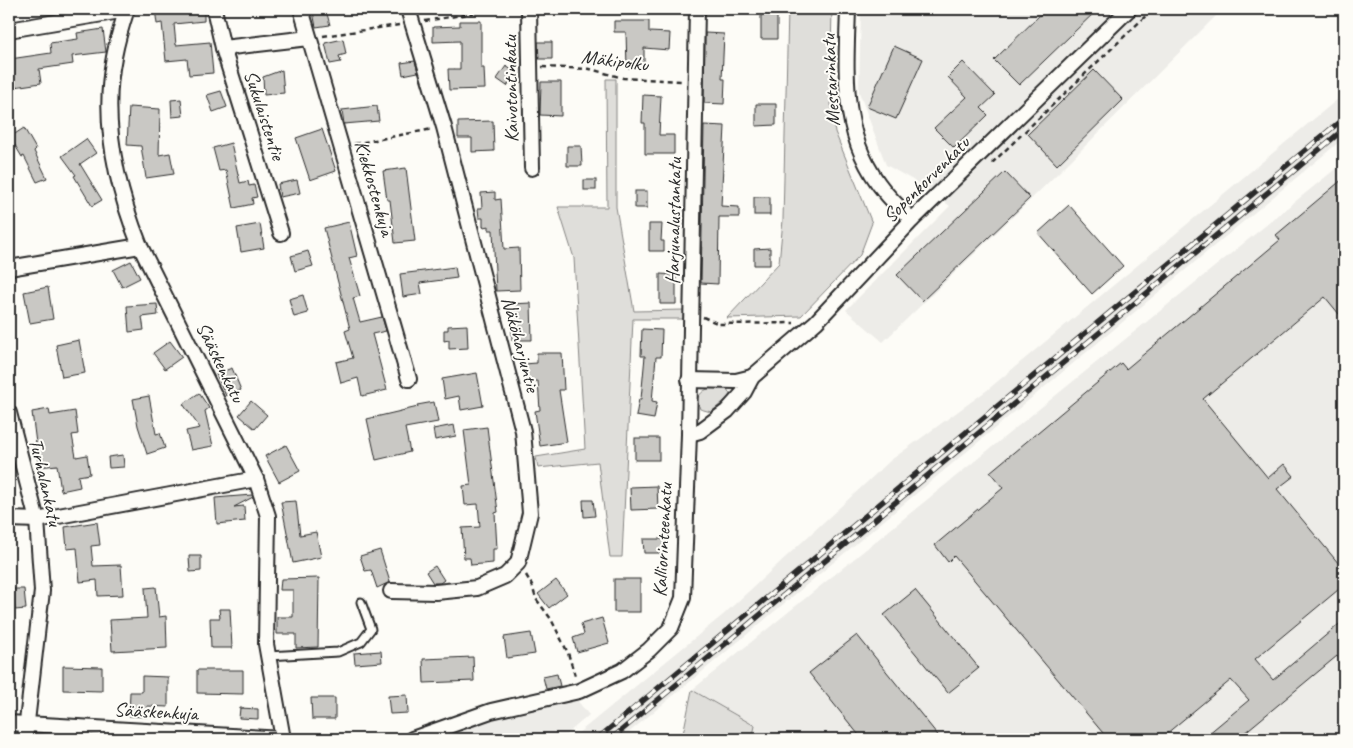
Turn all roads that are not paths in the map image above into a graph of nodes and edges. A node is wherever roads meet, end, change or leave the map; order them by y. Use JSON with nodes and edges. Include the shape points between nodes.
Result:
{"nodes":[{"id":1,"x":127,"y":9,"type":"edge"},
{"id":2,"x":214,"y":9,"type":"edge"},
{"id":3,"x":301,"y":9,"type":"edge"},
{"id":4,"x":408,"y":9,"type":"edge"},
{"id":5,"x":529,"y":9,"type":"edge"},
{"id":6,"x":697,"y":9,"type":"edge"},
{"id":7,"x":848,"y":9,"type":"edge"},
{"id":8,"x":1129,"y":9,"type":"edge"},
{"id":9,"x":9,"y":30,"type":"edge"},
{"id":10,"x":309,"y":38,"type":"junction"},
{"id":11,"x":223,"y":48,"type":"junction"},
{"id":12,"x":532,"y":168,"type":"dead end"},
{"id":13,"x":912,"y":220,"type":"junction"},
{"id":14,"x":281,"y":232,"type":"dead end"},
{"id":15,"x":140,"y":246,"type":"junction"},
{"id":16,"x":9,"y":268,"type":"edge"},
{"id":17,"x":752,"y":377,"type":"junction"},
{"id":18,"x":409,"y":379,"type":"dead end"},
{"id":19,"x":689,"y":380,"type":"junction"},
{"id":20,"x":9,"y":413,"type":"edge"},
{"id":21,"x":689,"y":434,"type":"junction"},
{"id":22,"x":256,"y":479,"type":"junction"},
{"id":23,"x":9,"y":519,"type":"edge"},
{"id":24,"x":37,"y":520,"type":"junction"},
{"id":25,"x":391,"y":591,"type":"dead end"},
{"id":26,"x":361,"y":602,"type":"dead end"},
{"id":27,"x":268,"y":656,"type":"junction"},
{"id":28,"x":9,"y":723,"type":"edge"},
{"id":29,"x":27,"y":724,"type":"junction"},
{"id":30,"x":25,"y":739,"type":"edge"},
{"id":31,"x":283,"y":739,"type":"edge"},
{"id":32,"x":412,"y":739,"type":"edge"}],
"edges":[{"from":1,"to":9,"type":"street"},
{"from":1,"to":15,"type":"street","name":"Sääskenkatu","via":[[113,65],[111,132],[113,159],[126,211]]},
{"from":2,"to":11,"type":"street","name":"Sukulaistentie"},
{"from":3,"to":10,"type":"street","name":"Kiekkostenkuja"},
{"from":4,"to":25,"type":"street","name":"Näköharjuntie","via":[[444,127],[523,431],[530,513],[518,563],[505,576],[477,588],[436,592]]},
{"from":5,"to":12,"type":"street","name":"Kaivotontinkatu"},
{"from":6,"to":19,"type":"street","name":"Harjunalustankatu"},
{"from":7,"to":13,"type":"street","name":"Mestarinkatu","via":[[846,67],[853,136],[884,192]]},
{"from":8,"to":13,"type":"street","name":"Sopenkorvenkatu"},
{"from":10,"to":11,"type":"street"},
{"from":10,"to":18,"type":"street","name":"Kiekkostenkuja"},
{"from":11,"to":14,"type":"street","name":"Sukulaistentie"},
{"from":13,"to":17,"type":"street","name":"Sopenkorvenkatu","via":[[816,322]]},
{"from":15,"to":16,"type":"street"},
{"from":15,"to":22,"type":"street","name":"Sääskenkatu"},
{"from":17,"to":19,"type":"street","via":[[736,381]]},
{"from":17,"to":21,"type":"street","via":[[727,411],[700,431]]},
{"from":19,"to":21,"type":"street","name":"Harjunalustankatu"},
{"from":20,"to":24,"type":"street","name":"Turhalankatu"},
{"from":21,"to":32,"type":"street","name":"Kalliorinteenkatu","via":[[683,598],[671,628],[622,671],[579,690],[491,710]]},
{"from":22,"to":24,"type":"street"},
{"from":22,"to":27,"type":"street","name":"Sääskenkatu","via":[[268,516],[265,600]]},
{"from":23,"to":24,"type":"street"},
{"from":24,"to":29,"type":"street","name":"Turhalankatu","via":[[42,592]]},
{"from":26,"to":27,"type":"lane","via":[[371,630],[361,642],[338,652]]},
{"from":27,"to":31,"type":"street","name":"Sääskenkatu"},
{"from":28,"to":29,"type":"street","name":"Sääskenkuja"},
{"from":29,"to":30,"type":"street","name":"Turhalankatu"},
{"from":29,"to":31,"type":"street","name":"Sääskenkuja"}]}
